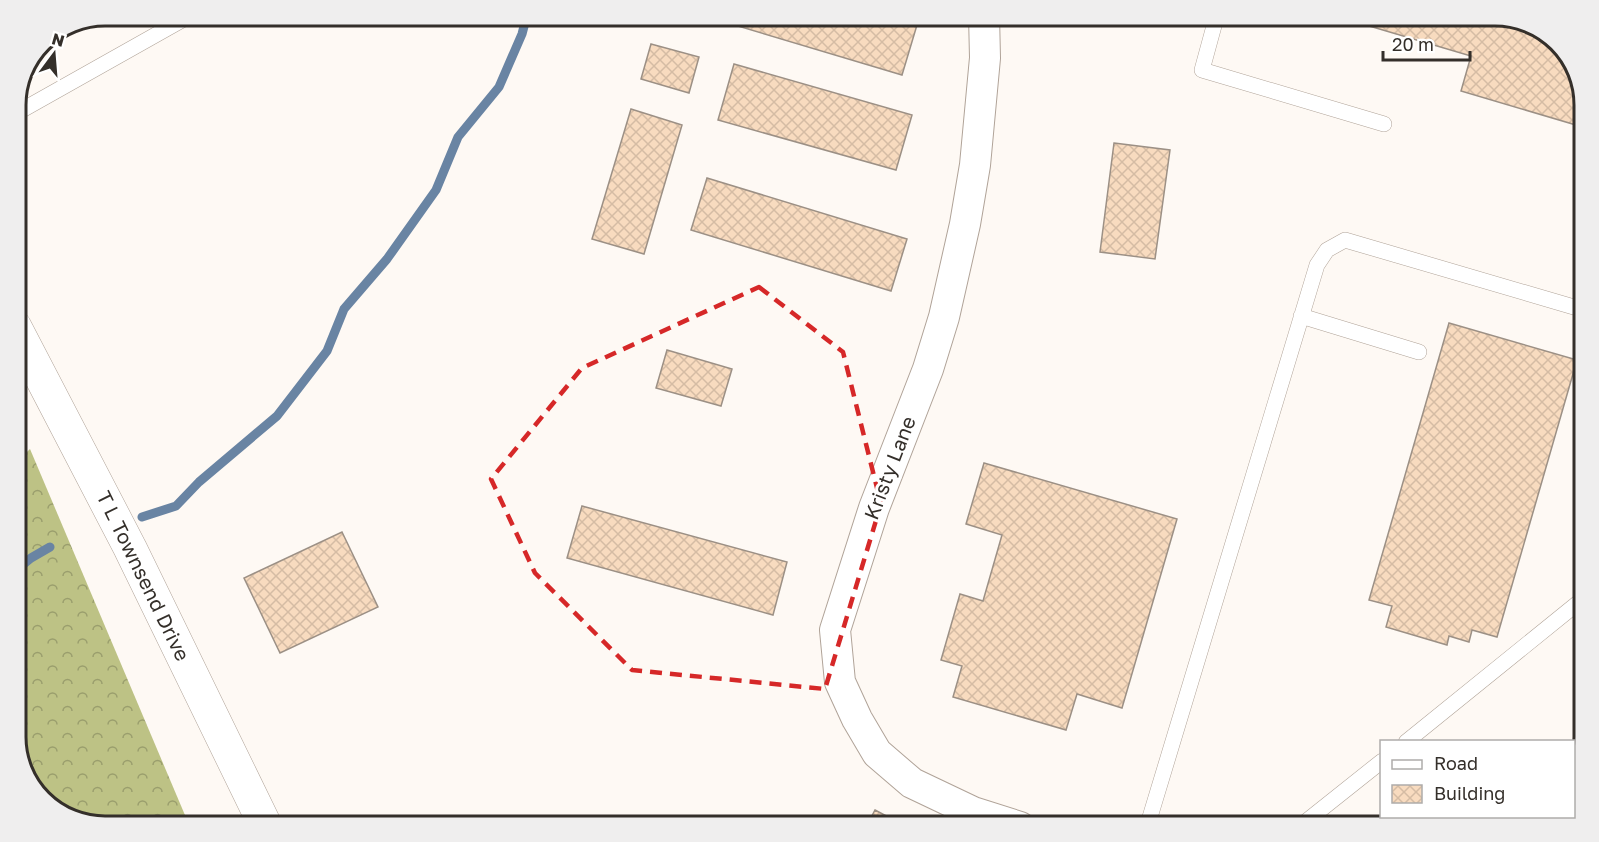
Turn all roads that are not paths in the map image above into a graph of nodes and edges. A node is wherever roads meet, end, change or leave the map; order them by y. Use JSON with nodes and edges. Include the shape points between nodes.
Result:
{"nodes":[{"id":1,"x":171,"y":26,"type":"edge"},
{"id":2,"x":984,"y":26,"type":"edge"},
{"id":3,"x":1214,"y":26,"type":"edge"},
{"id":4,"x":26,"y":108,"type":"edge"},
{"id":5,"x":1384,"y":124,"type":"dead end"},
{"id":6,"x":1573,"y":307,"type":"edge"},
{"id":7,"x":1301,"y":316,"type":"junction"},
{"id":8,"x":26,"y":348,"type":"edge"},
{"id":9,"x":1419,"y":352,"type":"dead end"},
{"id":10,"x":1574,"y":606,"type":"edge"},
{"id":11,"x":1407,"y":740,"type":"edge"},
{"id":12,"x":1380,"y":763,"type":"edge"},
{"id":13,"x":261,"y":816,"type":"edge"},
{"id":14,"x":986,"y":816,"type":"edge"},
{"id":15,"x":1151,"y":816,"type":"edge"},
{"id":16,"x":1313,"y":816,"type":"edge"}],
"edges":[{"from":1,"to":4,"type":"lane"},
{"from":2,"to":14,"type":"street","name":"Kristy Lane","via":[[975,165],[944,317],[874,508],[835,630],[840,682],[877,753],[912,783]]},
{"from":3,"to":5,"type":"lane","via":[[1202,70]]},
{"from":6,"to":7,"type":"lane","via":[[1345,240],[1327,250],[1317,265]]},
{"from":7,"to":9,"type":"lane"},
{"from":7,"to":15,"type":"lane"},
{"from":8,"to":13,"type":"street","name":"T L Townsend Drive","via":[[130,548]]},
{"from":10,"to":11,"type":"lane"},
{"from":12,"to":16,"type":"lane"}]}
